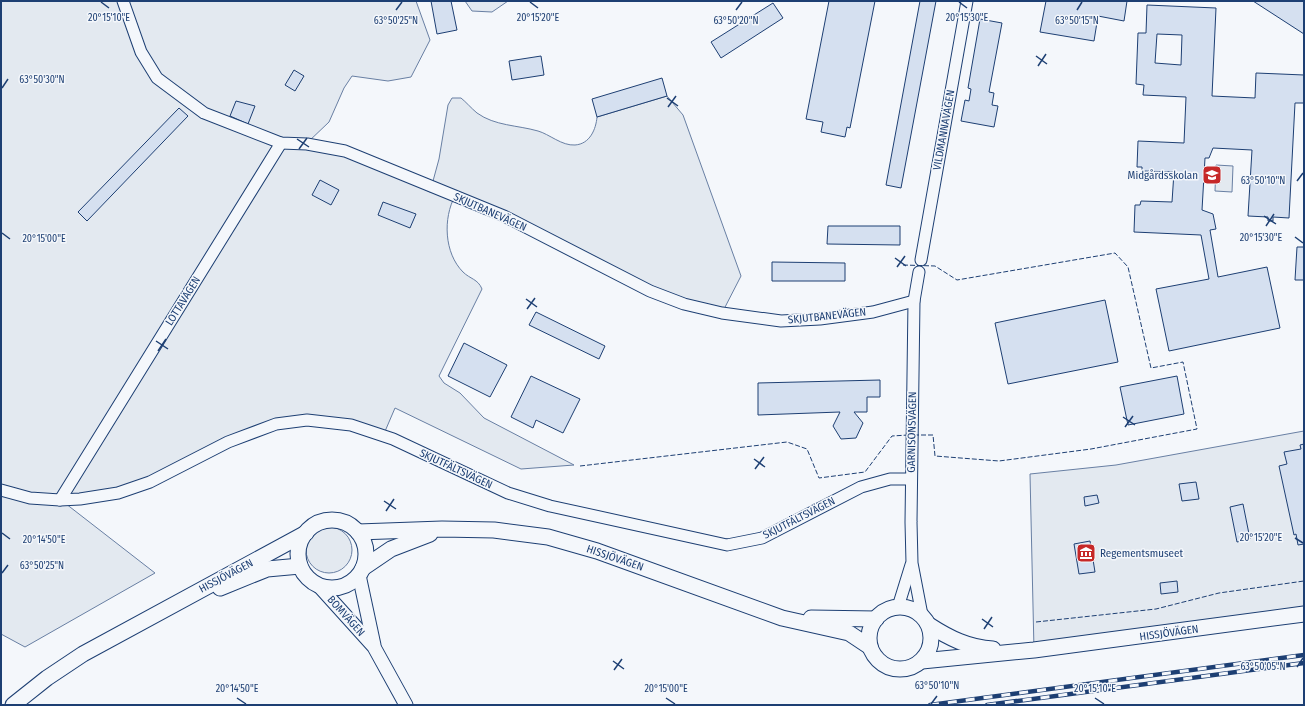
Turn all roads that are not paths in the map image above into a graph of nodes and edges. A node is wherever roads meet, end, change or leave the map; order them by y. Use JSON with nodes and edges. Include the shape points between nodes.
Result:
{"nodes":[{"id":1,"x":122,"y":1,"type":"edge"},
{"id":2,"x":967,"y":1,"type":"edge"},
{"id":3,"x":280,"y":143,"type":"junction"},
{"id":4,"x":921,"y":260,"type":"dead end"},
{"id":5,"x":919,"y":272,"type":"dead end"},
{"id":6,"x":914,"y":301,"type":"junction"},
{"id":7,"x":911,"y":479,"type":"junction"},
{"id":8,"x":1,"y":490,"type":"edge"},
{"id":9,"x":60,"y":500,"type":"junction"},
{"id":10,"x":442,"y":529,"type":"junction"},
{"id":11,"x":306,"y":532,"type":"junction"},
{"id":12,"x":358,"y":532,"type":"junction"},
{"id":13,"x":912,"y":563,"type":"junction"},
{"id":14,"x":300,"y":566,"type":"junction"},
{"id":15,"x":361,"y":571,"type":"junction"},
{"id":16,"x":318,"y":585,"type":"junction"},
{"id":17,"x":898,"y":607,"type":"junction"},
{"id":18,"x":1304,"y":614,"type":"edge"},
{"id":19,"x":146,"y":618,"type":"junction"},
{"id":20,"x":782,"y":618,"type":"junction"},
{"id":21,"x":876,"y":619,"type":"junction"},
{"id":22,"x":926,"y":620,"type":"junction"},
{"id":23,"x":374,"y":647,"type":"junction"},
{"id":24,"x":870,"y":647,"type":"junction"},
{"id":25,"x":1034,"y":650,"type":"junction"},
{"id":26,"x":922,"y":661,"type":"junction"},
{"id":27,"x":13,"y":705,"type":"edge"},
{"id":28,"x":406,"y":705,"type":"edge"}],
"edges":[{"from":1,"to":3,"type":"street","name":"SKJUTBANEVÄGEN","via":[[141,52],[157,78],[204,113]]},
{"from":2,"to":4,"type":"street","name":"VILDMANNAVÄGEN"},
{"from":3,"to":6,"type":"street","name":"SKJUTBANEVÄGEN","via":[[307,144],[345,151],[504,216],[650,291],[684,304],[722,313],[781,321],[873,312]]},
{"from":3,"to":9,"type":"street","name":"LOTTAVÄGEN"},
{"from":5,"to":6,"type":"street"},
{"from":6,"to":7,"type":"street","name":"GARNISONSVÄGEN"},
{"from":7,"to":9,"type":"street","name":"SKJUTFÄLTSVÄGEN","via":[[890,479],[861,487],[762,538],[727,545],[557,507],[508,493],[393,439],[351,425],[307,420],[276,424],[228,442],[150,482],[118,493]]},
{"from":7,"to":13,"type":"street","name":"GARNISONSVÄGEN"},
{"from":8,"to":9,"type":"street","name":"SKJUTFÄLTSVÄGEN","via":[[30,498]]},
{"from":10,"to":12,"type":"main road","name":"HISSJÖVÄGEN"},
{"from":10,"to":15,"type":"main road","name":"HISSJÖVÄGEN","via":[[391,549]]},
{"from":10,"to":20,"type":"main road","name":"HISSJÖVÄGEN","via":[[494,530],[548,537],[597,551]]},
{"from":11,"to":12,"type":"main road","via":[[316,524],[330,520],[341,521]]},
{"from":11,"to":14,"type":"main road","via":[[299,545]]},
{"from":11,"to":19,"type":"main road","name":"HISSJÖVÄGEN"},
{"from":12,"to":15,"type":"main road","via":[[364,543],[366,559]]},
{"from":13,"to":17,"type":"street","name":"GARNISONSVÄGEN"},
{"from":13,"to":22,"type":"street","name":"GARNISONSVÄGEN"},
{"from":14,"to":16,"type":"main road","via":[[307,577]]},
{"from":14,"to":19,"type":"main road","name":"HISSJÖVÄGEN","via":[[267,569]]},
{"from":15,"to":16,"type":"main road","via":[[352,581],[342,586],[328,588]]},
{"from":15,"to":23,"type":"street","name":"BOMVÄGEN"},
{"from":16,"to":23,"type":"street","name":"BOMVÄGEN"},
{"from":17,"to":21,"type":"main road","via":[[884,611]]},
{"from":17,"to":22,"type":"main road","via":[[907,607]]},
{"from":18,"to":25,"type":"main road","name":"HISSJÖVÄGEN"},
{"from":19,"to":27,"type":"main road","name":"HISSJÖVÄGEN","via":[[83,654]]},
{"from":20,"to":21,"type":"main road","name":"HISSJÖVÄGEN"},
{"from":20,"to":24,"type":"main road","name":"HISSJÖVÄGEN","via":[[849,633]]},
{"from":21,"to":24,"type":"main road","via":[[870,632]]},
{"from":22,"to":25,"type":"main road","name":"HISSJÖVÄGEN","via":[[953,640],[985,649]]},
{"from":22,"to":26,"type":"main road","via":[[931,641]]},
{"from":23,"to":28,"type":"street","name":"BOMVÄGEN"},
{"from":24,"to":26,"type":"main road","via":[[883,664],[902,669],[916,666]]},
{"from":25,"to":26,"type":"main road","name":"HISSJÖVÄGEN"}]}
